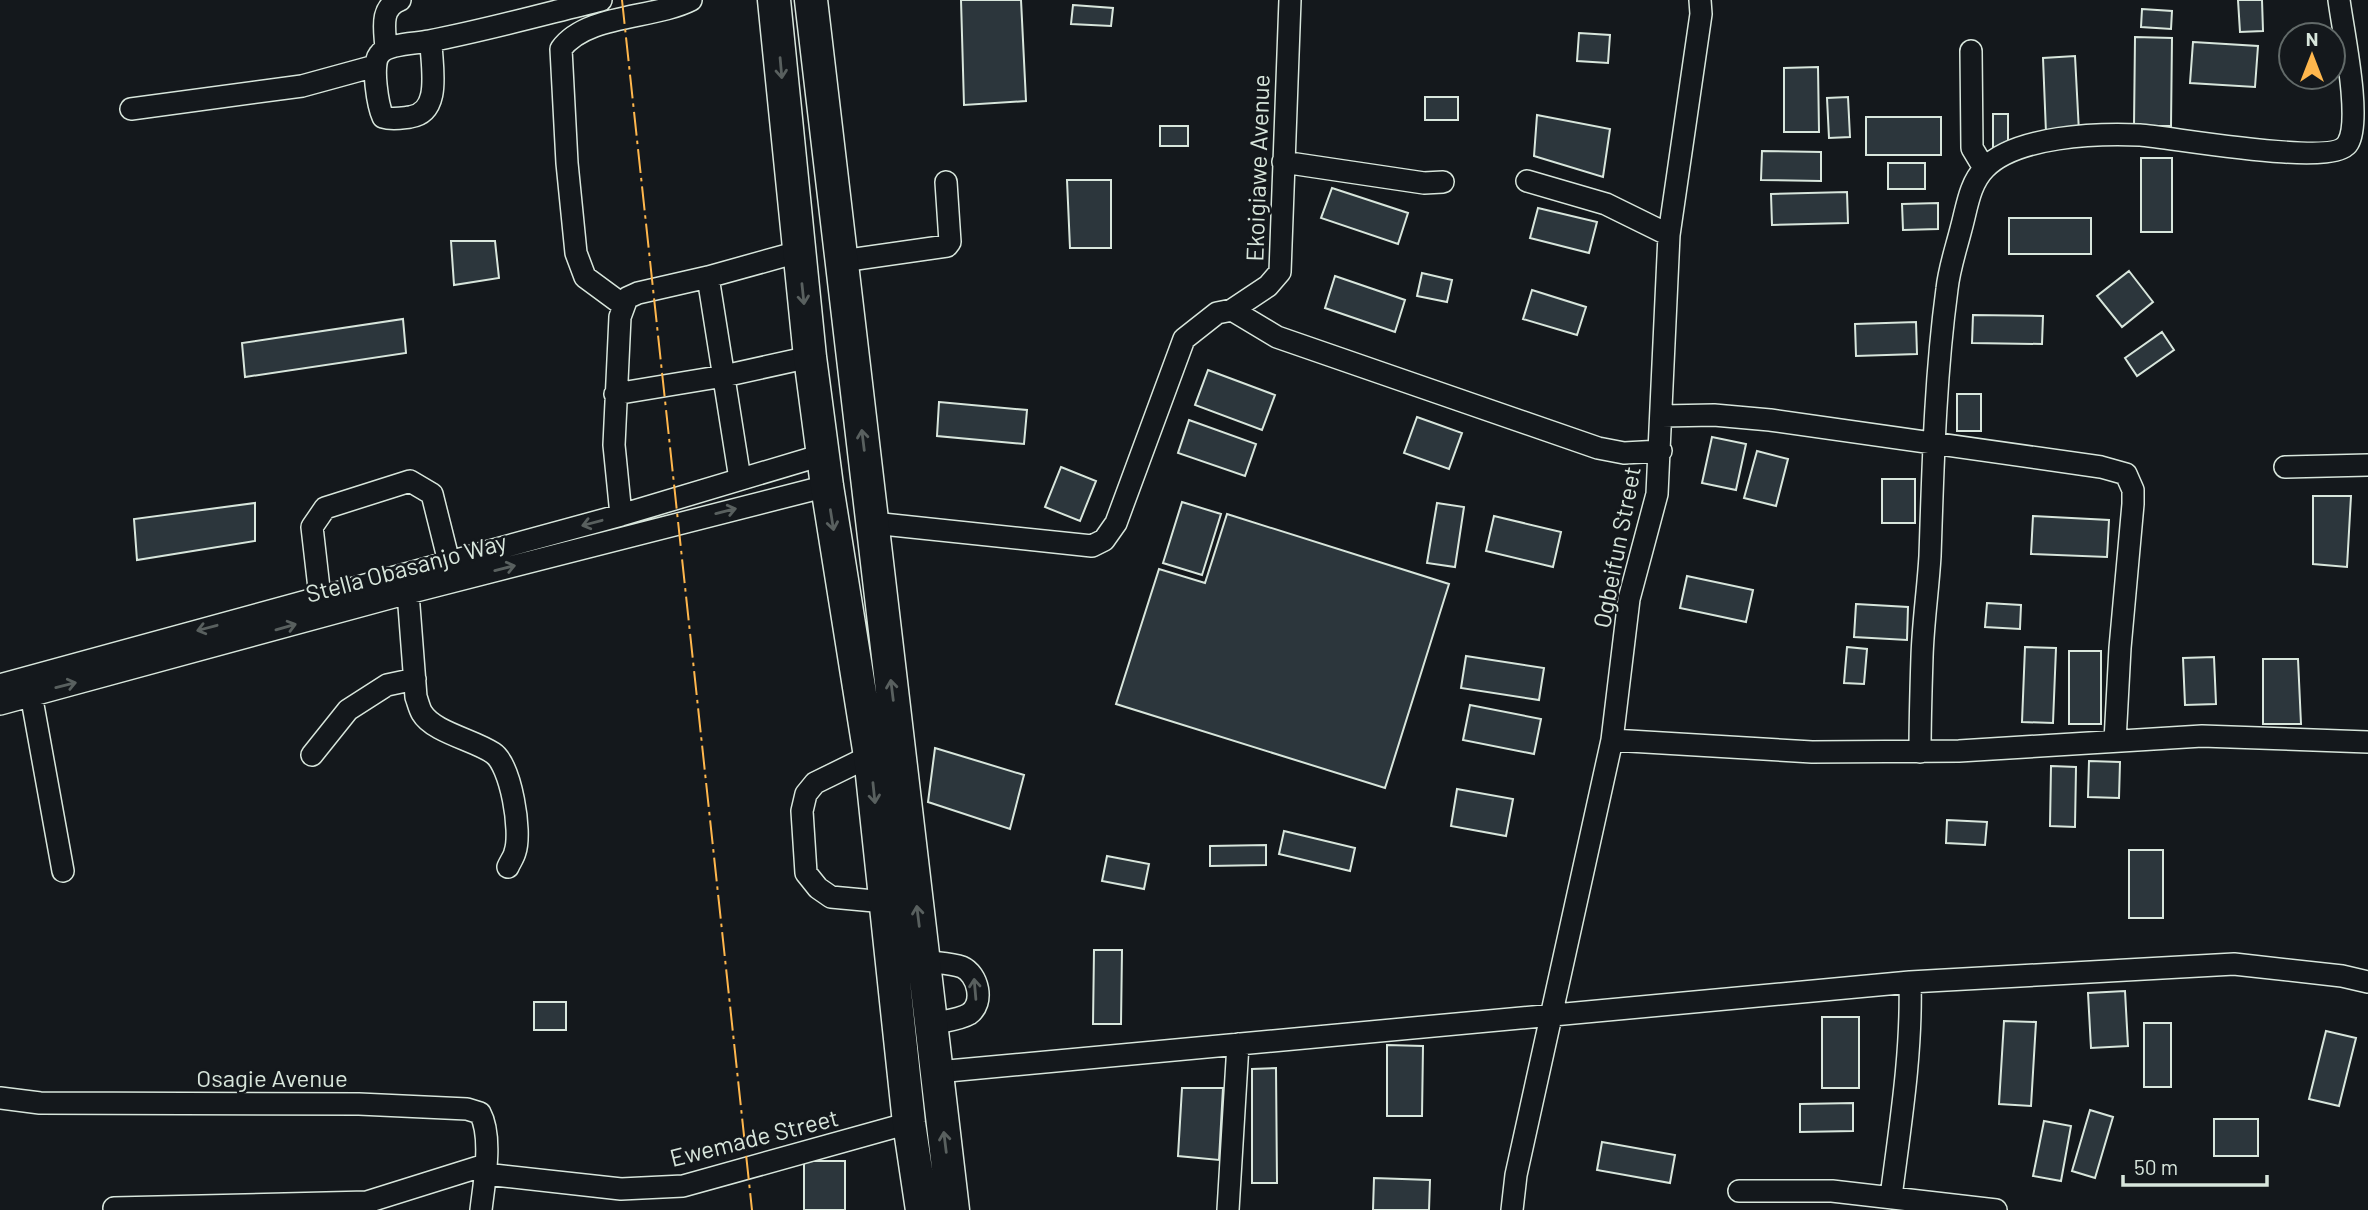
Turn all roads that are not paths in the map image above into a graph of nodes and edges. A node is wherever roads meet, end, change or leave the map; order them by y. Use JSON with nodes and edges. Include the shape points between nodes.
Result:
{"nodes":[{"id":1,"x":400,"y":0,"type":"edge"},
{"id":2,"x":601,"y":0,"type":"edge"},
{"id":3,"x":691,"y":0,"type":"edge"},
{"id":4,"x":774,"y":0,"type":"edge"},
{"id":5,"x":811,"y":0,"type":"edge"},
{"id":6,"x":1290,"y":0,"type":"edge"},
{"id":7,"x":1700,"y":0,"type":"edge"},
{"id":8,"x":2339,"y":0,"type":"edge"},
{"id":9,"x":431,"y":41,"type":"junction"},
{"id":10,"x":1971,"y":51,"type":"dead end"},
{"id":11,"x":380,"y":57,"type":"junction"},
{"id":12,"x":131,"y":109,"type":"dead end"},
{"id":13,"x":1283,"y":162,"type":"junction"},
{"id":14,"x":1984,"y":168,"type":"junction"},
{"id":15,"x":1527,"y":180,"type":"dead end"},
{"id":16,"x":946,"y":182,"type":"dead end"},
{"id":17,"x":1443,"y":182,"type":"dead end"},
{"id":18,"x":1669,"y":235,"type":"junction"},
{"id":19,"x":798,"y":252,"type":"junction"},
{"id":20,"x":842,"y":261,"type":"junction"},
{"id":21,"x":708,"y":277,"type":"junction"},
{"id":22,"x":623,"y":305,"type":"junction"},
{"id":23,"x":1232,"y":310,"type":"junction"},
{"id":24,"x":810,"y":357,"type":"junction"},
{"id":25,"x":724,"y":376,"type":"junction"},
{"id":26,"x":615,"y":394,"type":"junction"},
{"id":27,"x":1662,"y":416,"type":"junction"},
{"id":28,"x":1933,"y":443,"type":"junction"},
{"id":29,"x":1661,"y":451,"type":"junction"},
{"id":30,"x":2368,"y":465,"type":"edge"},
{"id":31,"x":2285,"y":467,"type":"dead end"},
{"id":32,"x":824,"y":470,"type":"junction"},
{"id":33,"x":740,"y":479,"type":"junction"},
{"id":34,"x":621,"y":515,"type":"junction"},
{"id":35,"x":873,"y":523,"type":"junction"},
{"id":36,"x":449,"y":562,"type":"junction"},
{"id":37,"x":408,"y":593,"type":"junction"},
{"id":38,"x":320,"y":597,"type":"junction"},
{"id":39,"x":415,"y":679,"type":"junction"},
{"id":40,"x":0,"y":685,"type":"edge"},
{"id":41,"x":31,"y":694,"type":"junction"},
{"id":42,"x":0,"y":704,"type":"edge"},
{"id":43,"x":1612,"y":740,"type":"junction"},
{"id":44,"x":2115,"y":741,"type":"junction"},
{"id":45,"x":2368,"y":742,"type":"edge"},
{"id":46,"x":1920,"y":752,"type":"junction"},
{"id":47,"x":312,"y":755,"type":"dead end"},
{"id":48,"x":870,"y":757,"type":"junction"},
{"id":49,"x":508,"y":867,"type":"dead end"},
{"id":50,"x":63,"y":871,"type":"dead end"},
{"id":51,"x":885,"y":902,"type":"junction"},
{"id":52,"x":923,"y":961,"type":"junction"},
{"id":53,"x":1910,"y":982,"type":"junction"},
{"id":54,"x":2368,"y":982,"type":"edge"},
{"id":55,"x":1550,"y":1016,"type":"junction"},
{"id":56,"x":931,"y":1024,"type":"junction"},
{"id":57,"x":1238,"y":1044,"type":"junction"},
{"id":58,"x":937,"y":1072,"type":"junction"},
{"id":59,"x":0,"y":1098,"type":"edge"},
{"id":60,"x":909,"y":1123,"type":"junction"},
{"id":61,"x":485,"y":1170,"type":"junction"},
{"id":62,"x":1740,"y":1191,"type":"dead end"},
{"id":63,"x":1891,"y":1198,"type":"junction"},
{"id":64,"x":114,"y":1208,"type":"dead end"},
{"id":65,"x":481,"y":1210,"type":"edge"},
{"id":66,"x":922,"y":1210,"type":"edge"},
{"id":67,"x":953,"y":1210,"type":"edge"},
{"id":68,"x":1228,"y":1210,"type":"edge"},
{"id":69,"x":1512,"y":1210,"type":"edge"},
{"id":70,"x":1996,"y":1210,"type":"edge"}],
"edges":[{"from":1,"to":11,"type":"street","via":[[384,15]]},
{"from":2,"to":9,"type":"street"},
{"from":3,"to":22,"type":"street","via":[[586,29],[561,49],[576,253],[585,277]]},
{"from":4,"to":19,"type":"highway","one_way":true},
{"from":5,"to":20,"type":"highway"},
{"from":6,"to":13,"type":"street","name":"Ekoigiawe Avenue"},
{"from":7,"to":18,"type":"street","name":"Ogbeifun Street"},
{"from":8,"to":14,"type":"street","via":[[2354,111],[2353,130],[2342,150],[2302,154],[2139,135],[2085,136],[2024,146]]},
{"from":9,"to":11,"type":"street"},
{"from":9,"to":11,"type":"street","via":[[432,96],[420,115],[383,117],[379,108]]},
{"from":10,"to":14,"type":"street","via":[[1972,148]]},
{"from":11,"to":12,"type":"street","via":[[302,86]]},
{"from":13,"to":17,"type":"street"},
{"from":13,"to":23,"type":"street","name":"Ekoigiawe Avenue","via":[[1280,272],[1268,286]]},
{"from":14,"to":28,"type":"street","via":[[1972,186],[1947,286]]},
{"from":15,"to":18,"type":"street","via":[[1606,204]]},
{"from":16,"to":20,"type":"street","via":[[947,246]]},
{"from":18,"to":27,"type":"street","name":"Ogbeifun Street"},
{"from":19,"to":21,"type":"street"},
{"from":19,"to":24,"type":"highway","one_way":true},
{"from":35,"to":20,"type":"highway","one_way":true},
{"from":21,"to":22,"type":"street","via":[[638,293]]},
{"from":21,"to":25,"type":"street"},
{"from":22,"to":26,"type":"street"},
{"from":23,"to":29,"type":"street","via":[[1277,337],[1598,448],[1624,453]]},
{"from":23,"to":35,"type":"street","name":"Ekoigiawe Avenue","via":[[1217,313],[1184,339],[1116,523],[1104,540],[1092,546]]},
{"from":24,"to":25,"type":"street"},
{"from":24,"to":32,"type":"highway"},
{"from":25,"to":26,"type":"street"},
{"from":25,"to":33,"type":"street"},
{"from":26,"to":34,"type":"street"},
{"from":27,"to":28,"type":"street","via":[[1714,415]]},
{"from":27,"to":29,"type":"street","name":"Ogbeifun Street"},
{"from":28,"to":44,"type":"street","via":[[2126,474],[2133,504]]},
{"from":28,"to":46,"type":"street"},
{"from":29,"to":43,"type":"street","name":"Ogbeifun Street","via":[[1657,494],[1629,599]]},
{"from":30,"to":31,"type":"street"},
{"from":32,"to":33,"type":"street"},
{"from":37,"to":32,"type":"street","name":"Stella Obasanjo Way","one_way":true},
{"from":32,"to":48,"type":"highway","one_way":true},
{"from":33,"to":34,"type":"street"},
{"from":34,"to":36,"type":"street","one_way":true},
{"from":52,"to":35,"type":"highway","one_way":true},
{"from":36,"to":38,"type":"street"},
{"from":36,"to":38,"type":"street","via":[[432,494],[410,481],[325,508],[312,527]]},
{"from":37,"to":39,"type":"street"},
{"from":41,"to":37,"type":"street","name":"Stella Obasanjo Way","one_way":true},
{"from":38,"to":40,"type":"street","one_way":true},
{"from":39,"to":47,"type":"street","via":[[387,685],[348,710]]},
{"from":39,"to":49,"type":"street","via":[[419,705],[431,723],[496,755],[504,766],[517,836]]},
{"from":41,"to":42,"type":"street","name":"Stella Obasanjo Way"},
{"from":41,"to":50,"type":"street"},
{"from":43,"to":46,"type":"street","via":[[1812,752]]},
{"from":43,"to":55,"type":"street","name":"Ogbeifun Street"},
{"from":44,"to":45,"type":"street","via":[[2202,736]]},
{"from":44,"to":46,"type":"street"},
{"from":48,"to":51,"type":"highway","one_way":true},
{"from":48,"to":51,"type":"street","via":[[815,783],[806,794],[802,811],[806,873],[831,897]]},
{"from":51,"to":60,"type":"highway"},
{"from":52,"to":56,"type":"highway"},
{"from":56,"to":52,"type":"street","one_way":true,"via":[[973,1011],[976,980],[960,966]]},
{"from":53,"to":54,"type":"street","via":[[2234,964]]},
{"from":53,"to":55,"type":"street"},
{"from":53,"to":63,"type":"street","via":[[1906,1085]]},
{"from":55,"to":57,"type":"street"},
{"from":55,"to":69,"type":"street","name":"Ogbeifun Street"},
{"from":56,"to":58,"type":"highway"},
{"from":57,"to":58,"type":"street"},
{"from":57,"to":68,"type":"street"},
{"from":67,"to":58,"type":"highway","one_way":true},
{"from":59,"to":61,"type":"street","name":"Osagie Avenue","via":[[40,1103],[359,1104],[467,1110],[480,1113],[484,1120]]},
{"from":60,"to":61,"type":"street","name":"Ewemade Street","via":[[683,1186],[621,1189]]},
{"from":60,"to":66,"type":"highway"},
{"from":61,"to":64,"type":"street","via":[[367,1202]]},
{"from":61,"to":65,"type":"street"},
{"from":62,"to":63,"type":"street","via":[[1832,1191]]},
{"from":63,"to":70,"type":"street"}]}
